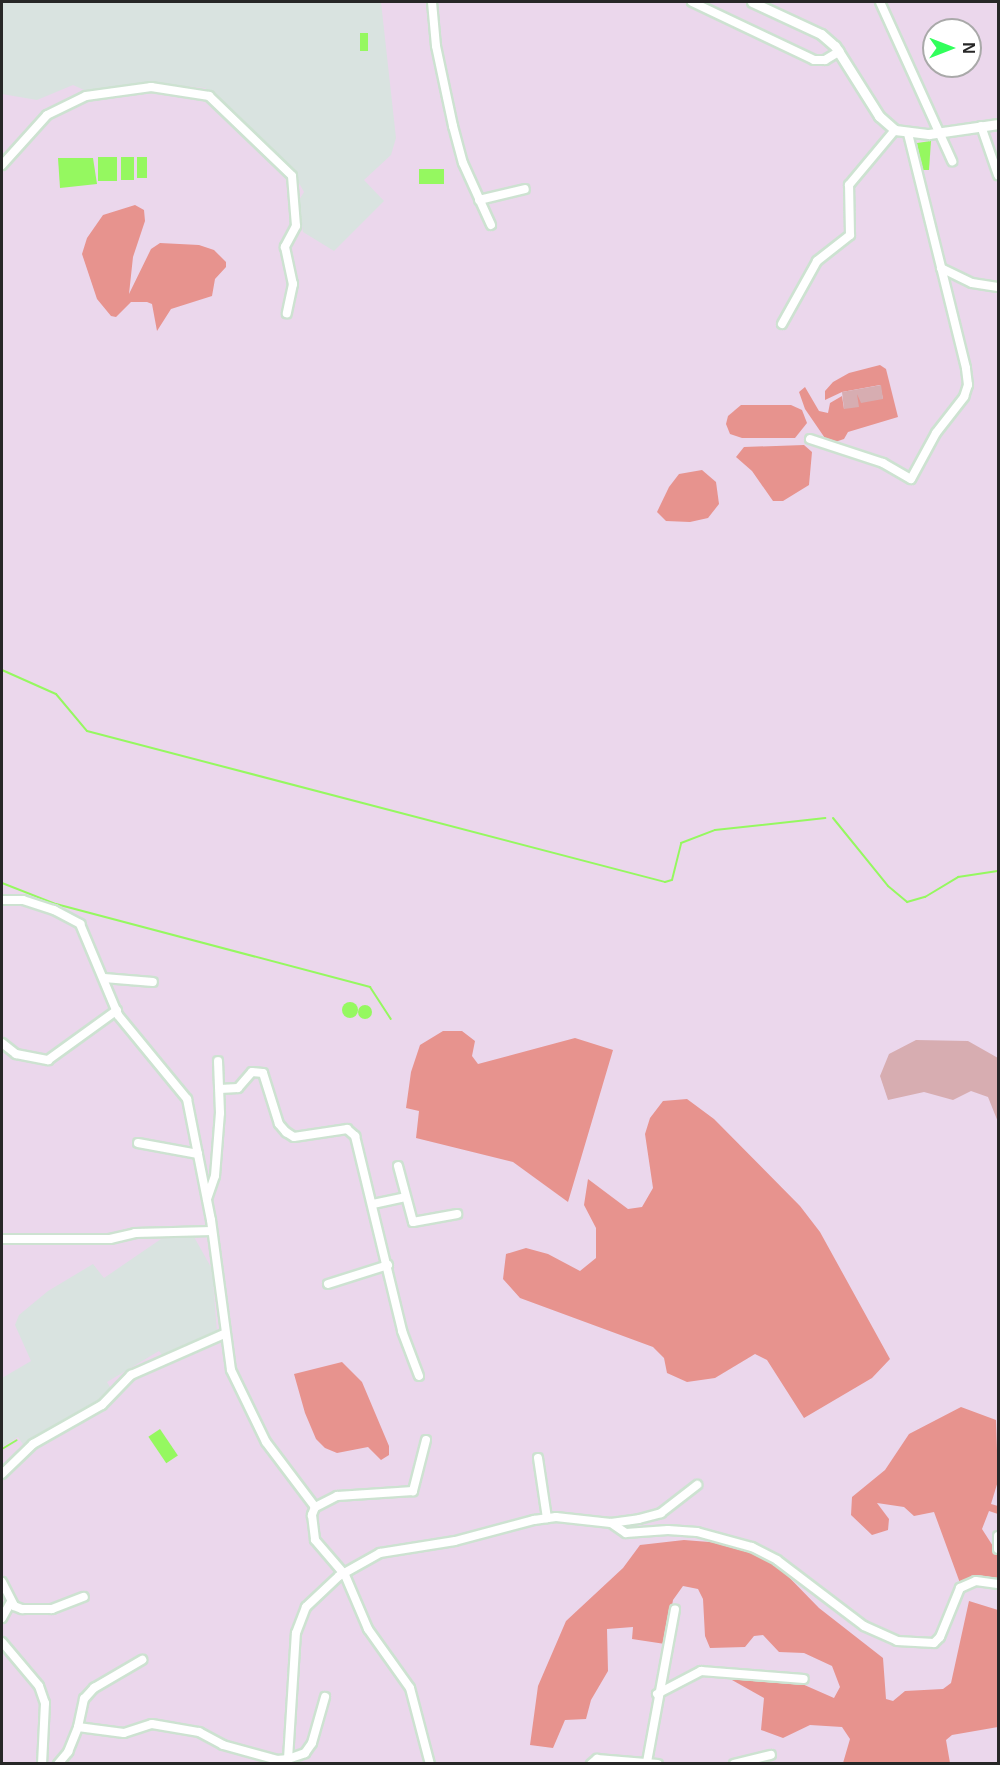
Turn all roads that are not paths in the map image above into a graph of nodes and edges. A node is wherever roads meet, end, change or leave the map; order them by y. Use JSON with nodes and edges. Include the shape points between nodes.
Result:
{"nodes":[{"id":1,"x":432,"y":2,"type":"edge"},
{"id":2,"x":692,"y":2,"type":"edge"},
{"id":3,"x":752,"y":2,"type":"edge"},
{"id":4,"x":880,"y":2,"type":"edge"},
{"id":5,"x":840,"y":51,"type":"junction"},
{"id":6,"x":999,"y":124,"type":"edge"},
{"id":7,"x":981,"y":126,"type":"junction"},
{"id":8,"x":895,"y":130,"type":"junction"},
{"id":9,"x":939,"y":132,"type":"junction"},
{"id":10,"x":908,"y":134,"type":"junction"},
{"id":11,"x":952,"y":161,"type":"dead end"},
{"id":12,"x":2,"y":165,"type":"edge"},
{"id":13,"x":999,"y":175,"type":"edge"},
{"id":14,"x":525,"y":189,"type":"dead end"},
{"id":15,"x":479,"y":200,"type":"junction"},
{"id":16,"x":491,"y":225,"type":"dead end"},
{"id":17,"x":941,"y":268,"type":"junction"},
{"id":18,"x":999,"y":287,"type":"edge"},
{"id":19,"x":287,"y":313,"type":"dead end"},
{"id":20,"x":782,"y":324,"type":"dead end"},
{"id":21,"x":810,"y":439,"type":"dead end"},
{"id":22,"x":2,"y":900,"type":"edge"},
{"id":23,"x":104,"y":978,"type":"junction"},
{"id":24,"x":153,"y":982,"type":"dead end"},
{"id":25,"x":117,"y":1010,"type":"junction"},
{"id":26,"x":2,"y":1043,"type":"edge"},
{"id":27,"x":218,"y":1061,"type":"dead end"},
{"id":28,"x":220,"y":1089,"type":"junction"},
{"id":29,"x":138,"y":1143,"type":"dead end"},
{"id":30,"x":198,"y":1154,"type":"junction"},
{"id":31,"x":398,"y":1166,"type":"dead end"},
{"id":32,"x":405,"y":1197,"type":"junction"},
{"id":33,"x":207,"y":1200,"type":"junction"},
{"id":34,"x":373,"y":1204,"type":"junction"},
{"id":35,"x":457,"y":1214,"type":"dead end"},
{"id":36,"x":212,"y":1231,"type":"junction"},
{"id":37,"x":2,"y":1239,"type":"edge"},
{"id":38,"x":388,"y":1265,"type":"junction"},
{"id":39,"x":328,"y":1284,"type":"dead end"},
{"id":40,"x":224,"y":1334,"type":"junction"},
{"id":41,"x":419,"y":1376,"type":"dead end"},
{"id":42,"x":426,"y":1440,"type":"dead end"},
{"id":43,"x":538,"y":1458,"type":"dead end"},
{"id":44,"x":2,"y":1474,"type":"edge"},
{"id":45,"x":697,"y":1485,"type":"dead end"},
{"id":46,"x":315,"y":1507,"type":"junction"},
{"id":47,"x":547,"y":1518,"type":"junction"},
{"id":48,"x":611,"y":1523,"type":"junction"},
{"id":49,"x":999,"y":1536,"type":"edge"},
{"id":50,"x":999,"y":1549,"type":"edge"},
{"id":51,"x":345,"y":1575,"type":"junction"},
{"id":52,"x":2,"y":1582,"type":"edge"},
{"id":53,"x":999,"y":1584,"type":"edge"},
{"id":54,"x":84,"y":1597,"type":"dead end"},
{"id":55,"x":11,"y":1602,"type":"junction"},
{"id":56,"x":675,"y":1610,"type":"dead end"},
{"id":57,"x":2,"y":1618,"type":"edge"},
{"id":58,"x":2,"y":1642,"type":"edge"},
{"id":59,"x":142,"y":1660,"type":"dead end"},
{"id":60,"x":804,"y":1679,"type":"dead end"},
{"id":61,"x":657,"y":1694,"type":"junction"},
{"id":62,"x":325,"y":1697,"type":"dead end"},
{"id":63,"x":78,"y":1727,"type":"junction"},
{"id":64,"x":771,"y":1755,"type":"dead end"},
{"id":65,"x":290,"y":1761,"type":"edge"},
{"id":66,"x":647,"y":1762,"type":"edge"},
{"id":67,"x":42,"y":1764,"type":"edge"},
{"id":68,"x":57,"y":1764,"type":"edge"},
{"id":69,"x":430,"y":1764,"type":"edge"},
{"id":70,"x":591,"y":1764,"type":"edge"},
{"id":71,"x":658,"y":1764,"type":"edge"},
{"id":72,"x":734,"y":1764,"type":"edge"}],
"edges":[{"from":1,"to":15,"type":"street","via":[[436,46],[453,126]]},
{"from":2,"to":5,"type":"street","via":[[814,60],[825,60]]},
{"from":3,"to":5,"type":"street","via":[[821,34]]},
{"from":4,"to":9,"type":"street"},
{"from":5,"to":8,"type":"street","via":[[879,116]]},
{"from":6,"to":7,"type":"street"},
{"from":7,"to":9,"type":"street"},
{"from":7,"to":13,"type":"street"},
{"from":8,"to":10,"type":"street"},
{"from":8,"to":20,"type":"street","via":[[849,185],[850,235],[818,261]]},
{"from":9,"to":10,"type":"street"},
{"from":9,"to":11,"type":"street"},
{"from":10,"to":17,"type":"street"},
{"from":12,"to":19,"type":"street","via":[[47,115],[86,96],[151,87],[210,96],[292,176],[296,226],[285,247],[293,284]]},
{"from":14,"to":15,"type":"street"},
{"from":15,"to":16,"type":"street"},
{"from":17,"to":18,"type":"street","via":[[972,283]]},
{"from":17,"to":21,"type":"street","via":[[968,385],[911,479],[883,463]]},
{"from":22,"to":23,"type":"street","via":[[22,900],[72,916],[80,924]]},
{"from":23,"to":24,"type":"street"},
{"from":23,"to":25,"type":"street"},
{"from":25,"to":26,"type":"street","via":[[48,1060],[16,1054]]},
{"from":25,"to":30,"type":"street","via":[[187,1099]]},
{"from":27,"to":28,"type":"street"},
{"from":28,"to":33,"type":"street","via":[[215,1176]]},
{"from":28,"to":34,"type":"street","via":[[238,1088],[252,1072],[263,1073],[279,1124],[286,1132],[294,1137],[341,1129],[352,1132]]},
{"from":29,"to":30,"type":"street"},
{"from":30,"to":33,"type":"street"},
{"from":31,"to":32,"type":"street"},
{"from":32,"to":34,"type":"street"},
{"from":32,"to":35,"type":"street","via":[[412,1222]]},
{"from":33,"to":36,"type":"street"},
{"from":34,"to":38,"type":"street"},
{"from":36,"to":37,"type":"street","via":[[135,1233],[110,1239]]},
{"from":36,"to":40,"type":"street"},
{"from":38,"to":39,"type":"street"},
{"from":38,"to":41,"type":"street","via":[[402,1331]]},
{"from":40,"to":44,"type":"street","via":[[132,1375],[102,1405],[33,1444]]},
{"from":40,"to":46,"type":"street","via":[[231,1370],[266,1442]]},
{"from":42,"to":46,"type":"street","via":[[413,1491],[337,1496]]},
{"from":43,"to":47,"type":"street"},
{"from":45,"to":48,"type":"street","via":[[661,1513]]},
{"from":46,"to":51,"type":"street","via":[[312,1534]]},
{"from":47,"to":48,"type":"street"},
{"from":47,"to":51,"type":"street","via":[[380,1553]]},
{"from":48,"to":53,"type":"street","via":[[626,1533],[697,1532],[752,1547],[777,1560],[864,1626],[897,1641],[934,1643],[960,1588],[976,1581]]},
{"from":49,"to":50,"type":"street"},
{"from":51,"to":65,"type":"street","via":[[306,1607],[296,1633]]},
{"from":51,"to":69,"type":"street","via":[[368,1629],[410,1688]]},
{"from":52,"to":55,"type":"street"},
{"from":54,"to":55,"type":"street","via":[[35,1610],[22,1609]]},
{"from":55,"to":57,"type":"street"},
{"from":56,"to":61,"type":"street"},
{"from":58,"to":67,"type":"street","via":[[39,1686],[45,1703]]},
{"from":59,"to":63,"type":"street","via":[[94,1688],[84,1699]]},
{"from":60,"to":61,"type":"street","via":[[701,1671]]},
{"from":61,"to":66,"type":"street"},
{"from":62,"to":65,"type":"street","via":[[312,1743],[305,1754]]},
{"from":63,"to":65,"type":"street","via":[[124,1733],[152,1724],[167,1726]]},
{"from":63,"to":68,"type":"street","via":[[68,1752]]},
{"from":64,"to":72,"type":"street"},
{"from":66,"to":70,"type":"street","via":[[597,1759]]},
{"from":66,"to":71,"type":"street"}]}
